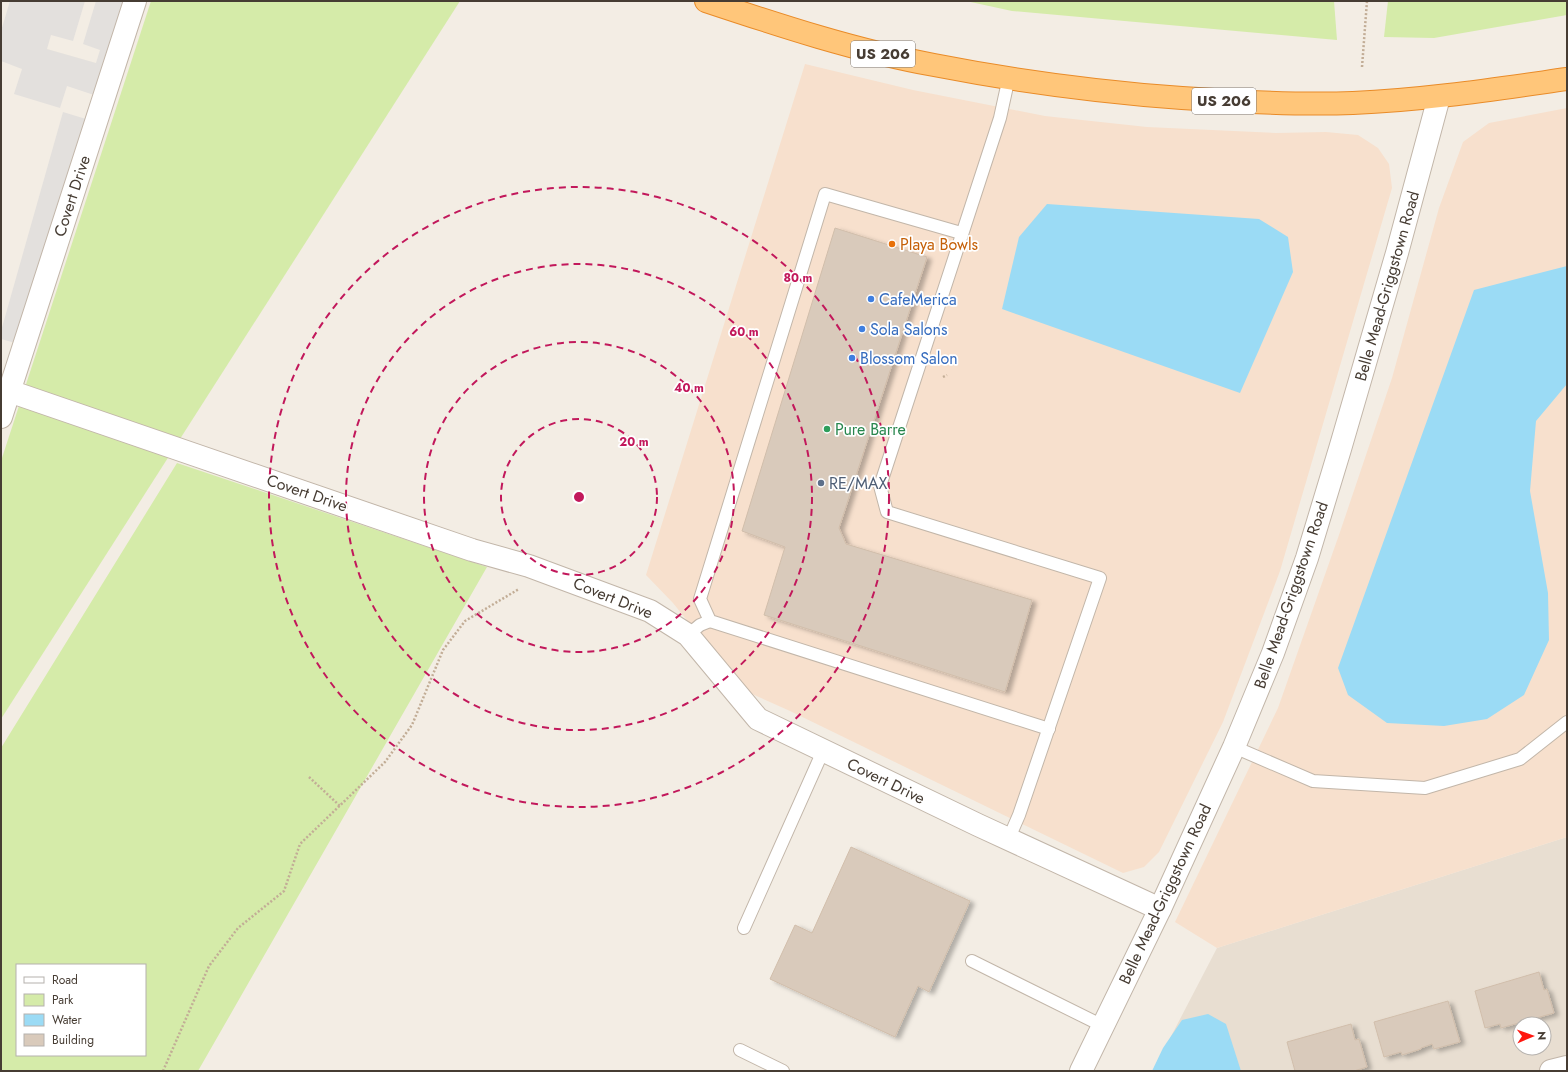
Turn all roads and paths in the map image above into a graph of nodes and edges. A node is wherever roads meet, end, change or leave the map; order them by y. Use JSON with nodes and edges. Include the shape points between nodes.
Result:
{"nodes":[{"id":1,"x":135,"y":1,"type":"edge"},
{"id":2,"x":706,"y":1,"type":"edge"},
{"id":3,"x":1367,"y":1,"type":"edge"},
{"id":4,"x":1362,"y":67,"type":"dead end"},
{"id":5,"x":1009,"y":77,"type":"junction"},
{"id":6,"x":1567,"y":79,"type":"edge"},
{"id":7,"x":1440,"y":97,"type":"junction"},
{"id":8,"x":961,"y":233,"type":"junction"},
{"id":9,"x":947,"y":376,"type":"dead end"},
{"id":10,"x":943,"y":377,"type":"dead end"},
{"id":11,"x":9,"y":391,"type":"junction"},
{"id":12,"x":1,"y":417,"type":"edge"},
{"id":13,"x":520,"y":589,"type":"dead end"},
{"id":14,"x":710,"y":621,"type":"junction"},
{"id":15,"x":688,"y":635,"type":"junction"},
{"id":16,"x":1567,"y":722,"type":"edge"},
{"id":17,"x":1048,"y":729,"type":"junction"},
{"id":18,"x":1234,"y":747,"type":"junction"},
{"id":19,"x":823,"y":751,"type":"junction"},
{"id":20,"x":309,"y":777,"type":"dead end"},
{"id":21,"x":340,"y":806,"type":"junction"},
{"id":22,"x":1009,"y":838,"type":"junction"},
{"id":23,"x":1160,"y":909,"type":"junction"},
{"id":24,"x":744,"y":928,"type":"dead end"},
{"id":25,"x":972,"y":961,"type":"dead end"},
{"id":26,"x":1103,"y":1026,"type":"junction"},
{"id":27,"x":740,"y":1050,"type":"dead end"},
{"id":28,"x":1567,"y":1067,"type":"edge"},
{"id":29,"x":164,"y":1071,"type":"edge"},
{"id":30,"x":783,"y":1071,"type":"edge"},
{"id":31,"x":1081,"y":1071,"type":"edge"},
{"id":32,"x":1551,"y":1071,"type":"edge"}],
"edges":[{"from":1,"to":11,"type":"street","name":"Covert Drive"},
{"from":2,"to":5,"type":"highway","number":"US 206","via":[[860,48],[934,65]]},
{"from":3,"to":4,"type":"path"},
{"from":5,"to":7,"type":"highway","number":"US 206","via":[[1113,93],[1242,102],[1353,103]]},
{"from":5,"to":8,"type":"lane","via":[[1000,118]]},
{"from":6,"to":7,"type":"highway","number":"US 206"},
{"from":7,"to":18,"type":"street","name":"Belle Mead-Griggstown Road","via":[[1397,254],[1306,558],[1273,653]]},
{"from":8,"to":14,"type":"lane","via":[[825,194],[700,599]]},
{"from":8,"to":17,"type":"lane","via":[[880,486],[887,512],[1100,578]]},
{"from":9,"to":10,"type":"path"},
{"from":11,"to":12,"type":"street","name":"Covert Drive"},
{"from":11,"to":15,"type":"street","name":"Covert Drive","via":[[465,547],[529,566],[650,611]]},
{"from":13,"to":21,"type":"path","via":[[465,621],[443,650],[412,725],[385,762]]},
{"from":14,"to":15,"type":"lane"},
{"from":14,"to":17,"type":"lane"},
{"from":15,"to":19,"type":"street","name":"Covert Drive","via":[[758,719]]},
{"from":16,"to":18,"type":"lane","via":[[1520,759],[1425,788],[1313,780]]},
{"from":17,"to":22,"type":"lane","via":[[1019,816]]},
{"from":18,"to":23,"type":"street","name":"Belle Mead-Griggstown Road"},
{"from":19,"to":22,"type":"street","name":"Covert Drive"},
{"from":19,"to":24,"type":"lane"},
{"from":20,"to":21,"type":"path"},
{"from":21,"to":29,"type":"path","via":[[300,844],[284,891],[238,928],[209,966]]},
{"from":22,"to":23,"type":"street","name":"Covert Drive"},
{"from":23,"to":26,"type":"street","name":"Belle Mead-Griggstown Road"},
{"from":25,"to":26,"type":"lane"},
{"from":26,"to":31,"type":"street","name":"Belle Mead-Griggstown Road"},
{"from":27,"to":30,"type":"lane"},
{"from":28,"to":32,"type":"street"}]}
